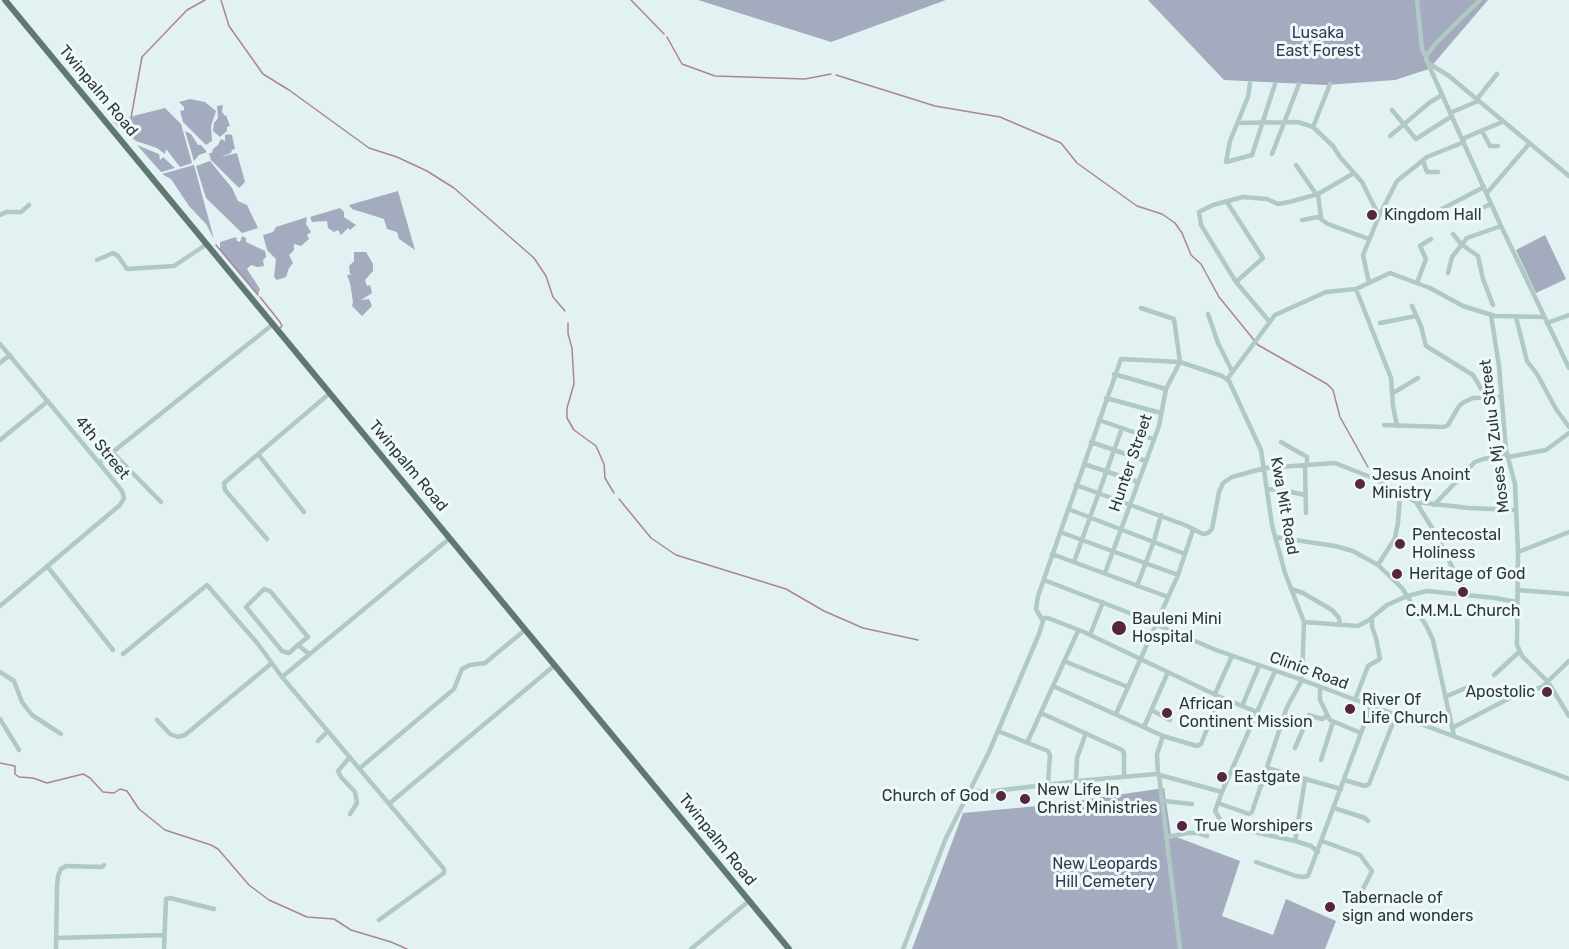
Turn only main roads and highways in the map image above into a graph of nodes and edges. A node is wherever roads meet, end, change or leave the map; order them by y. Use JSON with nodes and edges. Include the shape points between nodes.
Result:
{"nodes":[{"id":1,"x":5,"y":0,"type":"edge"},
{"id":2,"x":789,"y":949,"type":"edge"}],
"edges":[{"from":1,"to":2,"type":"main road","name":"Twinpalm Road"}]}
